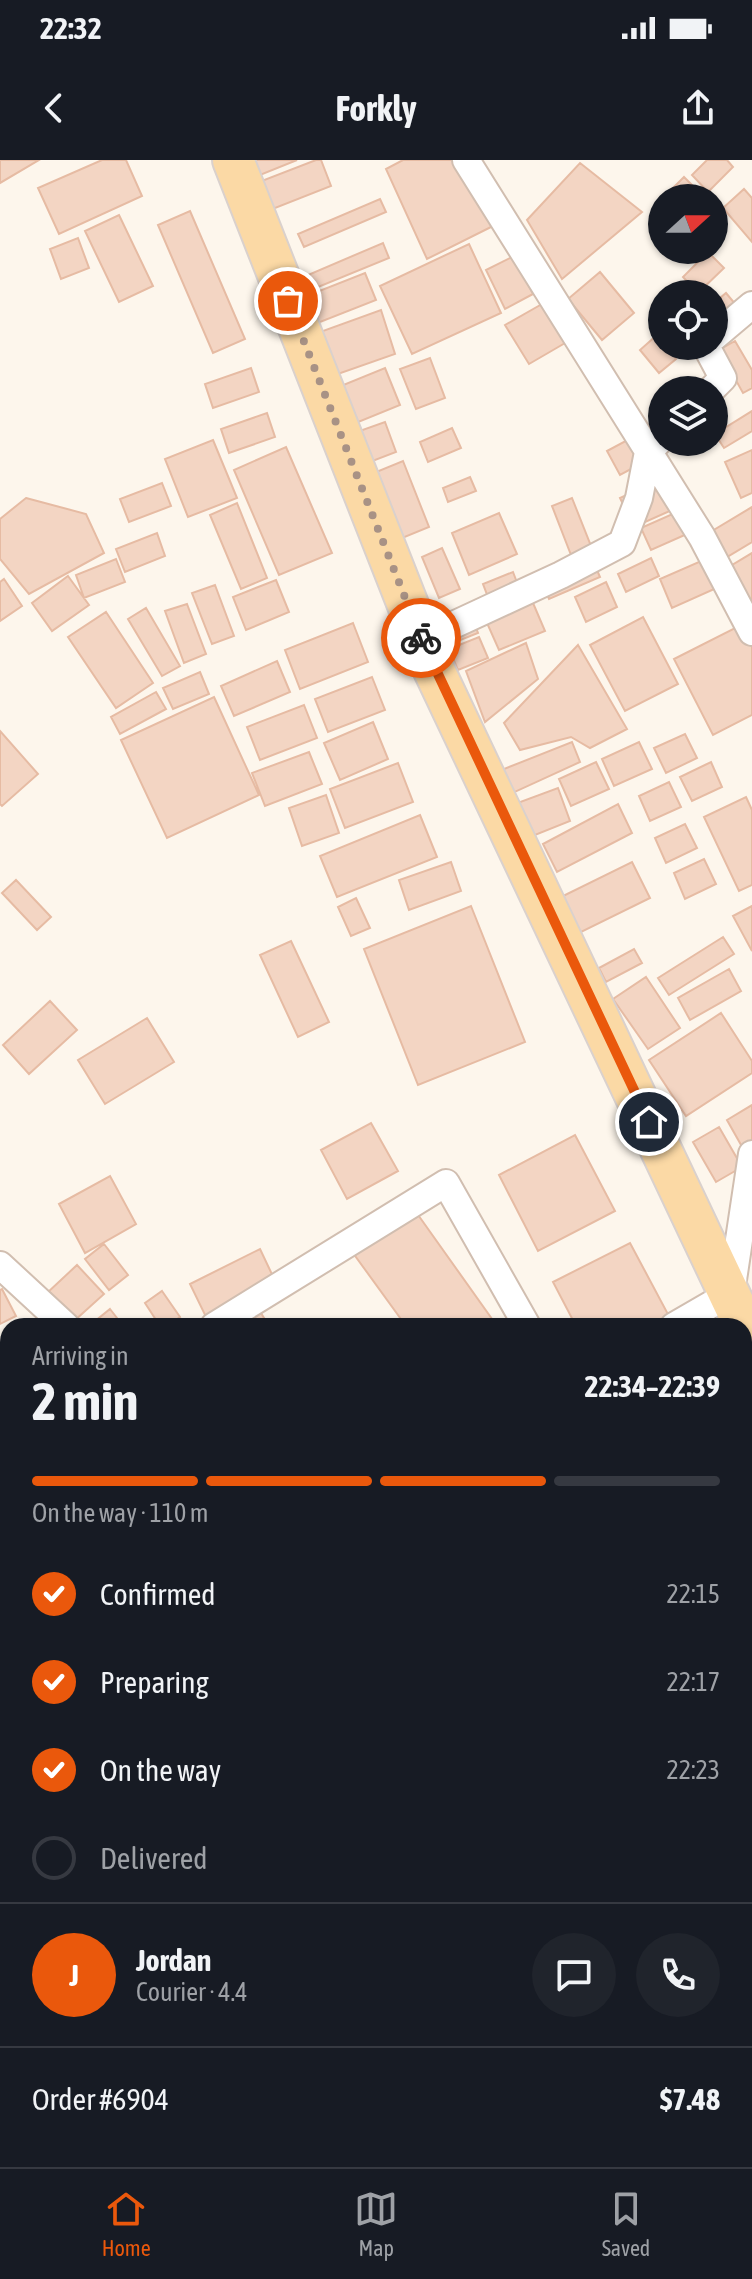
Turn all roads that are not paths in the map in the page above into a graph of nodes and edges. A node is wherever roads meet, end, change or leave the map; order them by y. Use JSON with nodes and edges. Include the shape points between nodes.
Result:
{"nodes":[{"id":1,"x":233,"y":160,"type":"edge"},
{"id":2,"x":466,"y":160,"type":"edge"},
{"id":3,"x":752,"y":305,"type":"edge"},
{"id":4,"x":728,"y":325,"type":"edge"},
{"id":5,"x":648,"y":434,"type":"edge"},
{"id":6,"x":652,"y":456,"type":"edge"},
{"id":7,"x":661,"y":456,"type":"edge"},
{"id":8,"x":752,"y":632,"type":"edge"},
{"id":9,"x":421,"y":640,"type":"junction"},
{"id":10,"x":752,"y":1154,"type":"edge"},
{"id":11,"x":0,"y":1265,"type":"edge"},
{"id":12,"x":731,"y":1293,"type":"junction"},
{"id":13,"x":57,"y":1318,"type":"edge"},
{"id":14,"x":227,"y":1318,"type":"edge"},
{"id":15,"x":522,"y":1318,"type":"edge"},
{"id":16,"x":688,"y":1318,"type":"edge"},
{"id":17,"x":742,"y":1318,"type":"edge"}],
"edges":[{"from":1,"to":9,"type":"main road"},
{"from":2,"to":5,"type":"street"},
{"from":3,"to":4,"type":"street"},
{"from":6,"to":9,"type":"street","via":[[622,543]]},
{"from":7,"to":8,"type":"street"},
{"from":9,"to":12,"type":"main road"},
{"from":10,"to":12,"type":"street"},
{"from":11,"to":13,"type":"street"},
{"from":12,"to":16,"type":"street"},
{"from":12,"to":17,"type":"main road"},
{"from":14,"to":15,"type":"street","via":[[446,1183]]}]}
